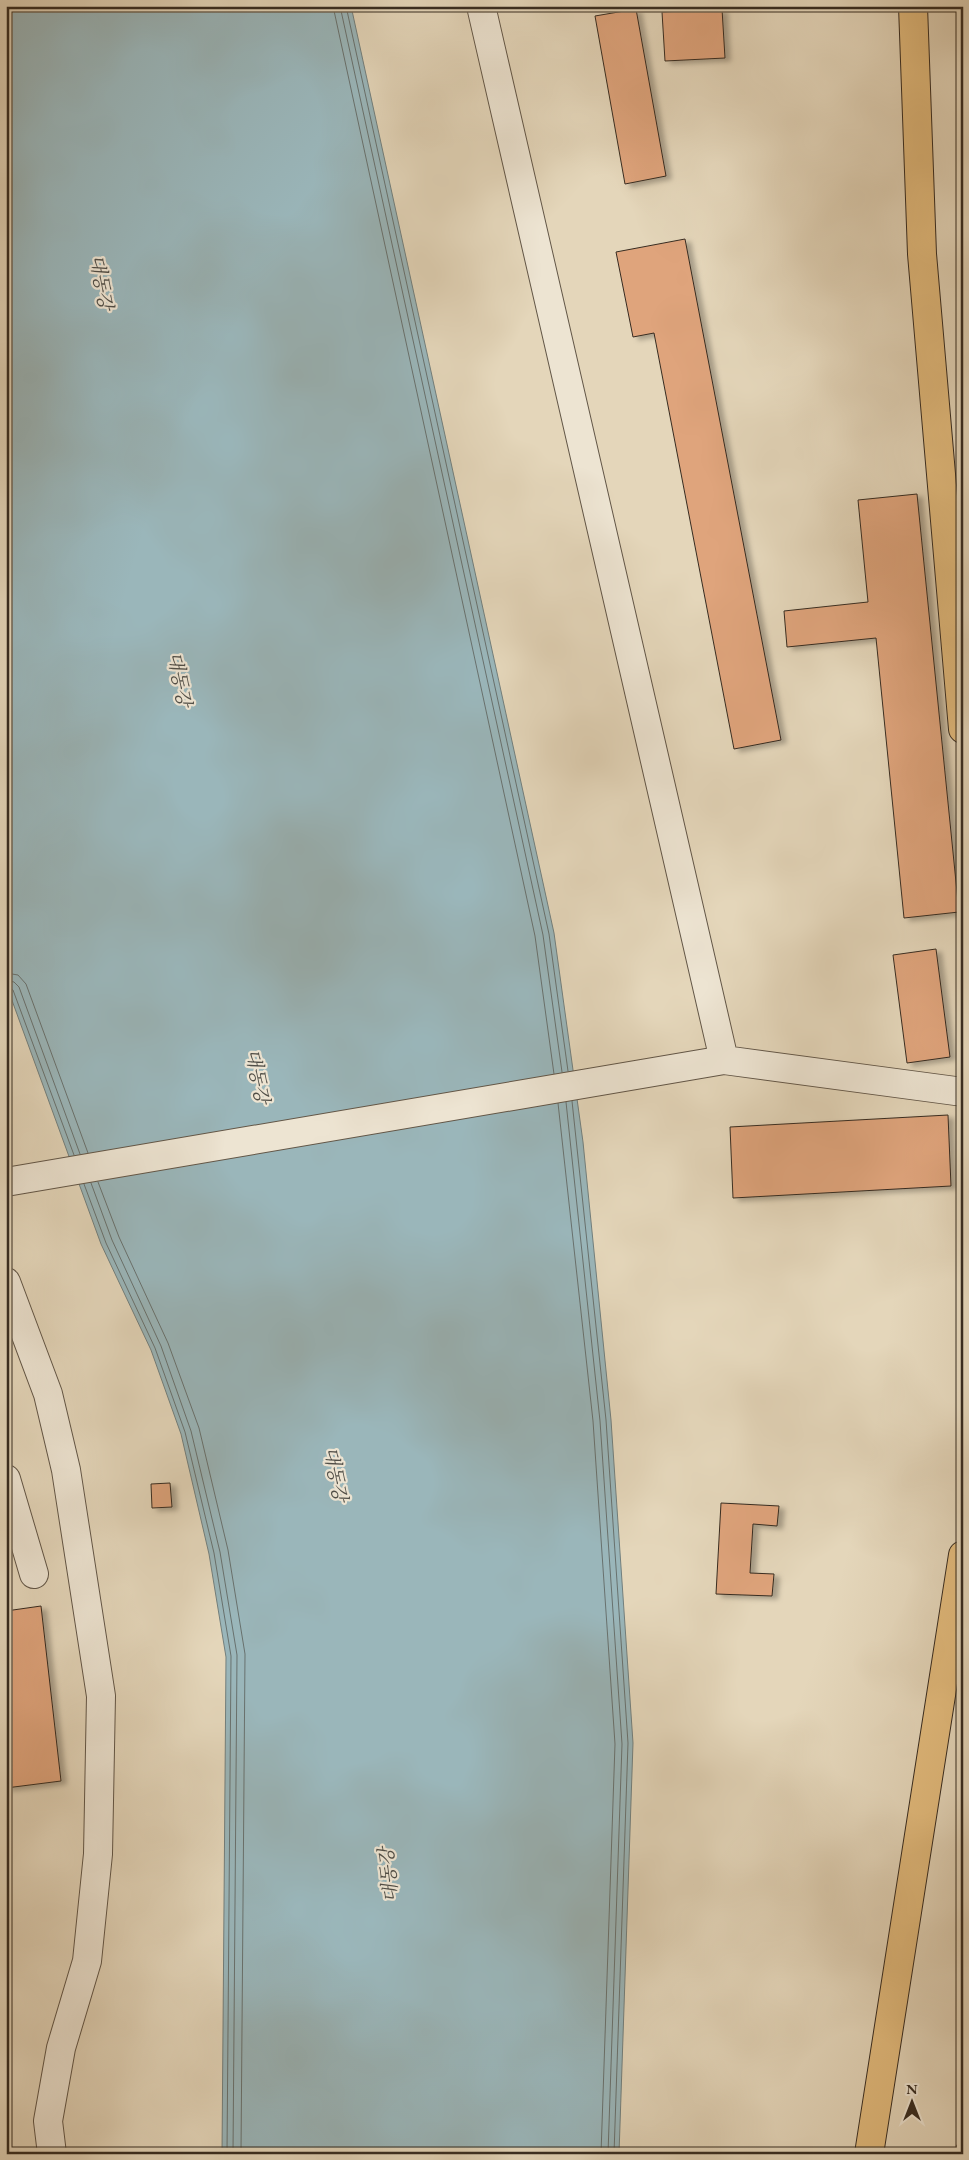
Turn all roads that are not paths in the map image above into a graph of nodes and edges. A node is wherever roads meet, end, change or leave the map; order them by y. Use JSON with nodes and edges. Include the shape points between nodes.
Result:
{"nodes":[{"id":1,"x":481,"y":6,"type":"edge"},
{"id":2,"x":913,"y":6,"type":"edge"},
{"id":3,"x":963,"y":729,"type":"edge"},
{"id":4,"x":724,"y":1060,"type":"junction"},
{"id":5,"x":963,"y":1092,"type":"edge"},
{"id":6,"x":6,"y":1182,"type":"edge"},
{"id":7,"x":6,"y":1282,"type":"edge"},
{"id":8,"x":6,"y":1479,"type":"edge"},
{"id":9,"x":963,"y":1554,"type":"edge"},
{"id":10,"x":34,"y":1574,"type":"dead end"},
{"id":11,"x":52,"y":2154,"type":"edge"},
{"id":12,"x":869,"y":2154,"type":"edge"}],
"edges":[{"from":1,"to":4,"type":"street"},
{"from":2,"to":3,"type":"main road","via":[[922,254]]},
{"from":4,"to":5,"type":"street"},
{"from":4,"to":6,"type":"street"},
{"from":7,"to":11,"type":"street","via":[[48,1394],[66,1470],[101,1696],[98,1854],[87,1961],[61,2048],[48,2121]]},
{"from":8,"to":10,"type":"street"},
{"from":9,"to":12,"type":"main road"}]}
